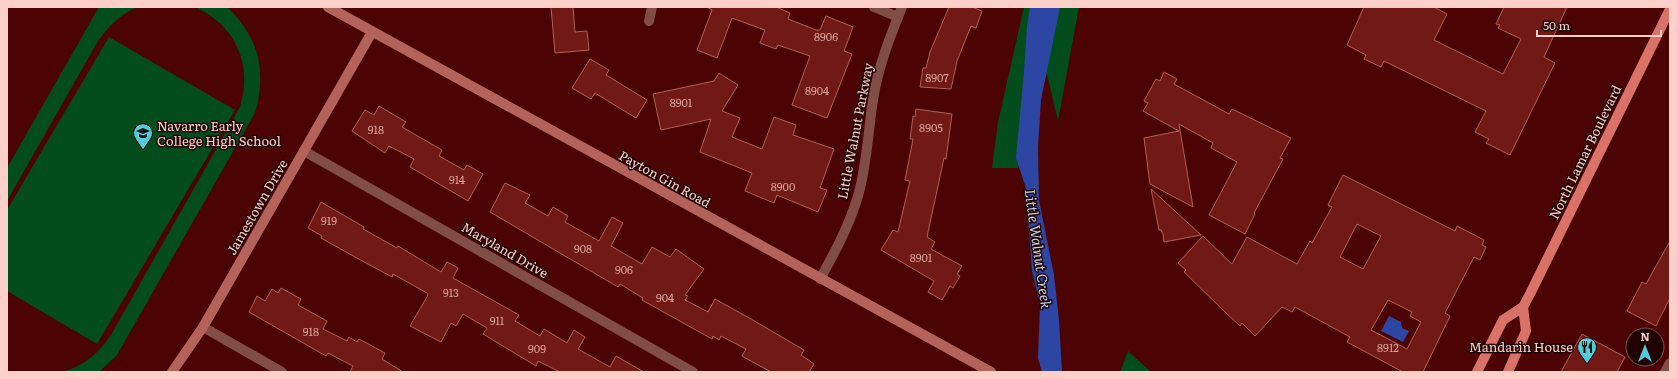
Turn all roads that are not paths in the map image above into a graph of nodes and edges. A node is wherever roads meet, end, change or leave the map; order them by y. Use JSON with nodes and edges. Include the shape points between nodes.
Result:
{"nodes":[{"id":1,"x":328,"y":7,"type":"edge"},
{"id":2,"x":652,"y":7,"type":"edge"},
{"id":3,"x":874,"y":7,"type":"edge"},
{"id":4,"x":902,"y":7,"type":"edge"},
{"id":5,"x":1670,"y":9,"type":"edge"},
{"id":6,"x":898,"y":17,"type":"junction"},
{"id":7,"x":649,"y":21,"type":"dead end"},
{"id":8,"x":372,"y":32,"type":"junction"},
{"id":9,"x":304,"y":151,"type":"junction"},
{"id":10,"x":820,"y":279,"type":"junction"},
{"id":11,"x":1523,"y":306,"type":"junction"},
{"id":12,"x":203,"y":327,"type":"junction"},
{"id":13,"x":1670,"y":363,"type":"edge"},
{"id":14,"x":172,"y":372,"type":"edge"},
{"id":15,"x":282,"y":372,"type":"edge"},
{"id":16,"x":693,"y":372,"type":"edge"},
{"id":17,"x":991,"y":372,"type":"edge"},
{"id":18,"x":1477,"y":372,"type":"edge"},
{"id":19,"x":1508,"y":372,"type":"edge"},
{"id":20,"x":1665,"y":372,"type":"edge"}],
"edges":[{"from":1,"to":8,"type":"street","name":"Payton Gin Road"},
{"from":2,"to":7,"type":"street"},
{"from":3,"to":6,"type":"street"},
{"from":4,"to":6,"type":"street","name":"Little Walnut Parkway"},
{"from":5,"to":11,"type":"main road","name":"North Lamar Boulevard"},
{"from":6,"to":10,"type":"street","name":"Little Walnut Parkway","via":[[884,52],[873,99],[858,196],[846,232]]},
{"from":8,"to":9,"type":"street","name":"Jamestown Drive"},
{"from":8,"to":10,"type":"street","name":"Payton Gin Road"},
{"from":9,"to":12,"type":"street","name":"Jamestown Drive"},
{"from":9,"to":16,"type":"street","name":"Maryland Drive"},
{"from":10,"to":17,"type":"street","name":"Payton Gin Road"},
{"from":11,"to":18,"type":"main road","name":"North Lamar Boulevard","via":[[1503,320]]},
{"from":11,"to":19,"type":"main road","via":[[1526,331]]},
{"from":12,"to":14,"type":"street","name":"Jamestown Drive"},
{"from":12,"to":15,"type":"street"},
{"from":13,"to":20,"type":"street"}]}
